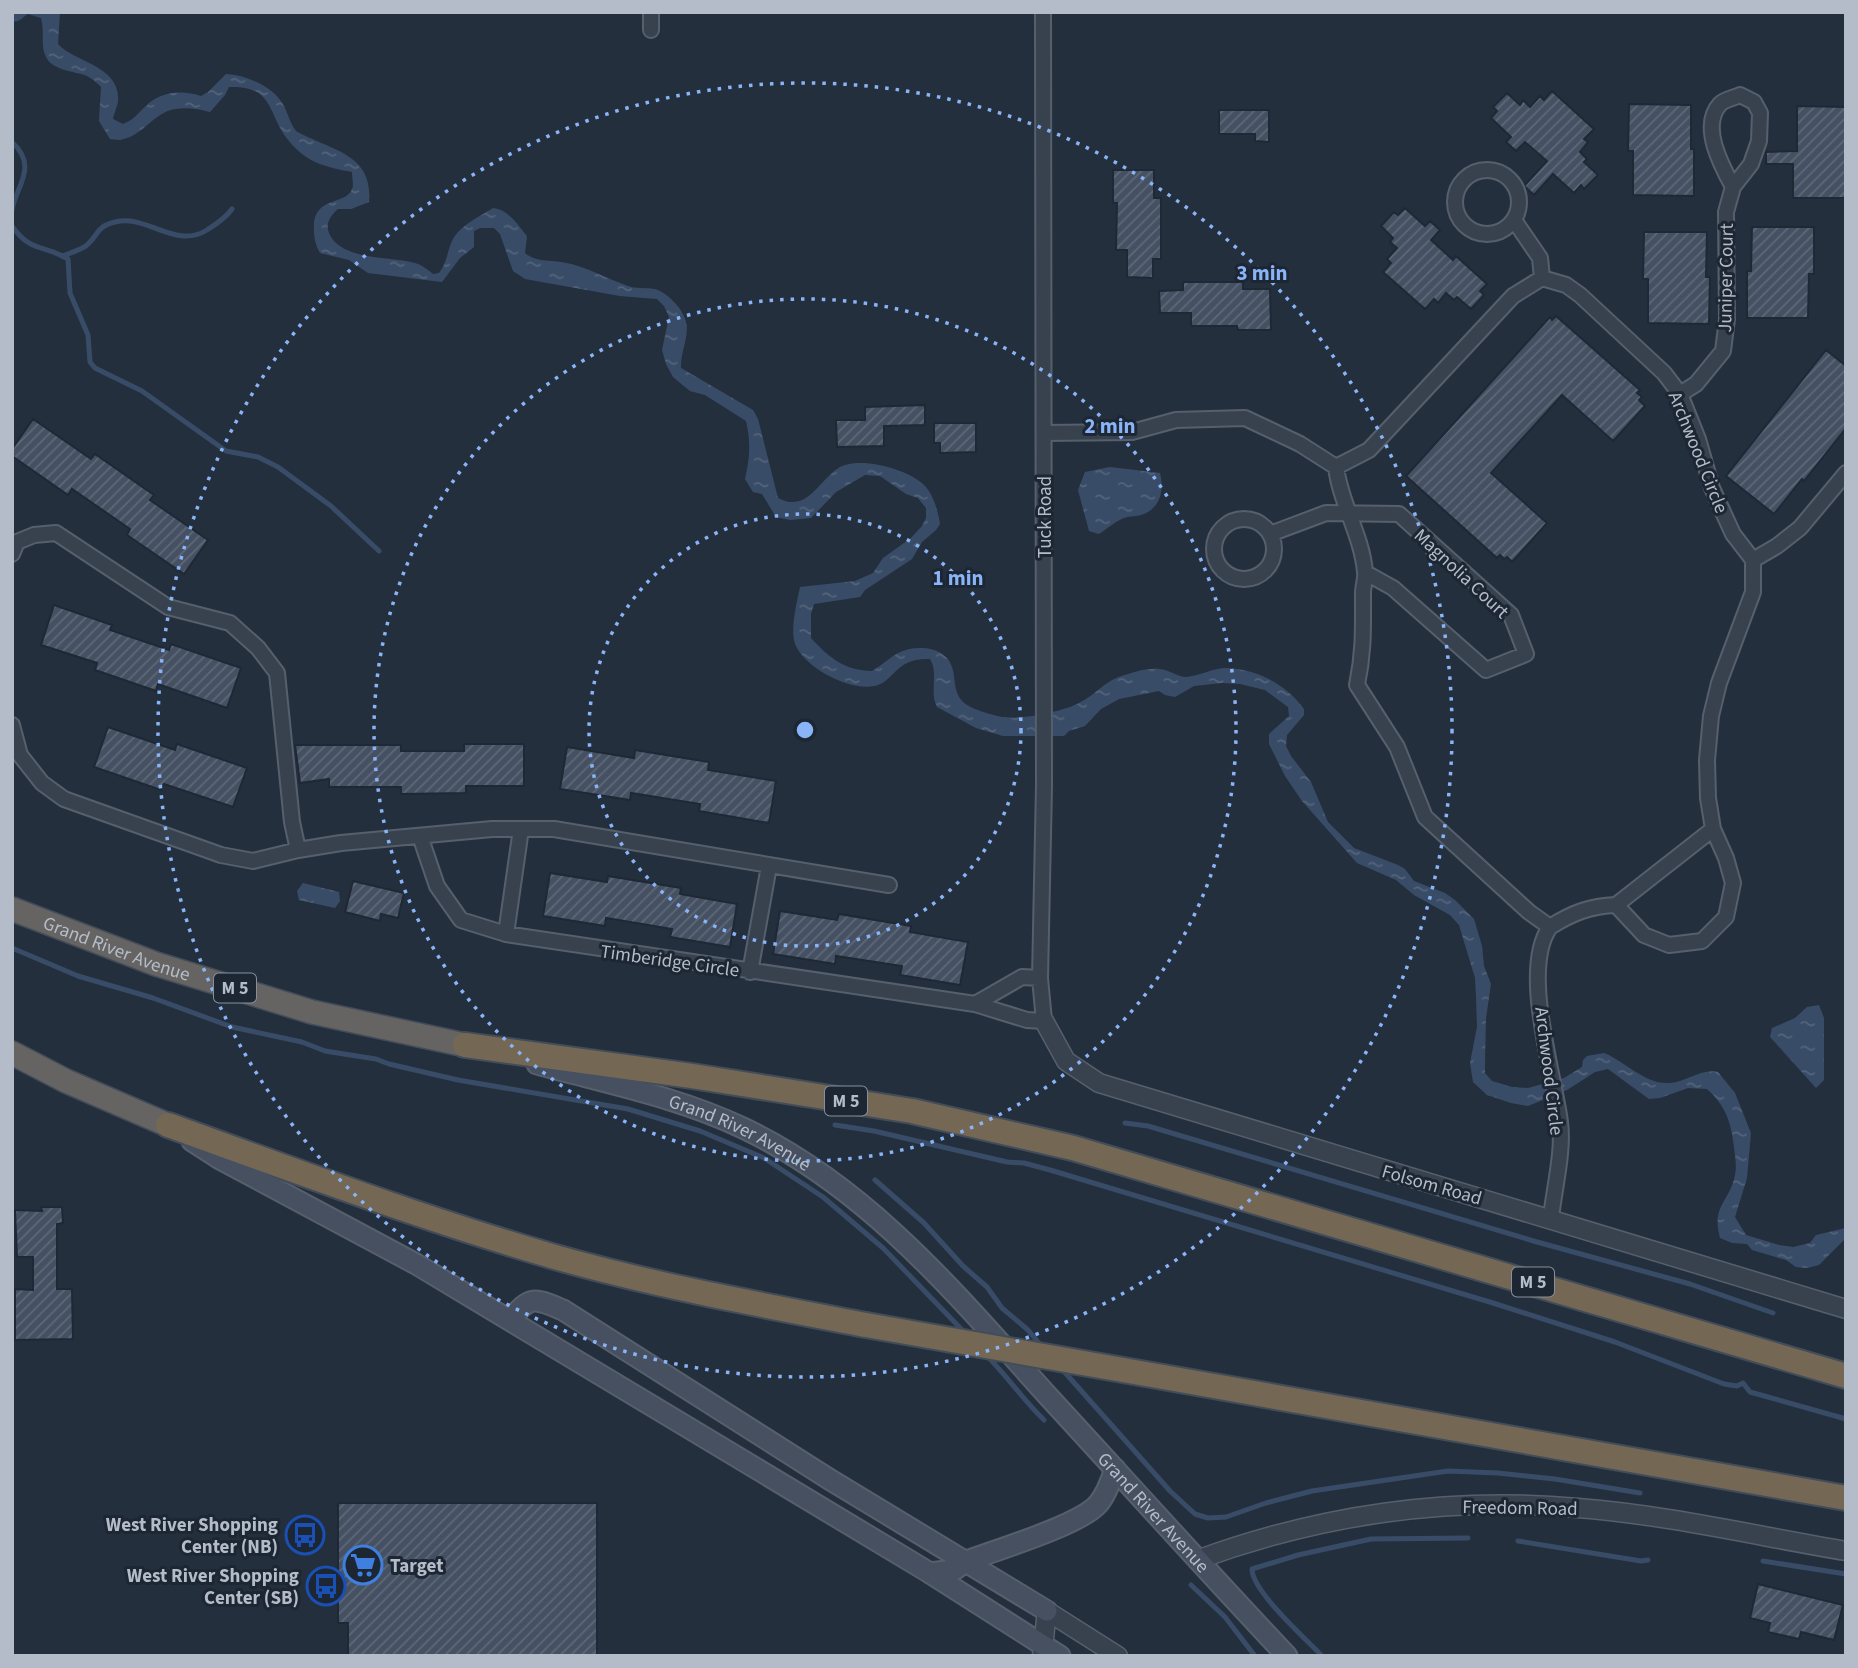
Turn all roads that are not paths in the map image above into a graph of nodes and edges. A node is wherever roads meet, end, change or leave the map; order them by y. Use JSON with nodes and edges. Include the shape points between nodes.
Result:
{"nodes":[{"id":1,"x":651,"y":12,"type":"edge"},
{"id":2,"x":1043,"y":12,"type":"edge"},
{"id":3,"x":651,"y":30,"type":"dead end"},
{"id":4,"x":1732,"y":187,"type":"junction"},
{"id":5,"x":1514,"y":220,"type":"junction"},
{"id":6,"x":1542,"y":278,"type":"junction"},
{"id":7,"x":1680,"y":394,"type":"junction"},
{"id":8,"x":1044,"y":433,"type":"junction"},
{"id":9,"x":1336,"y":467,"type":"junction"},
{"id":10,"x":1846,"y":473,"type":"edge"},
{"id":11,"x":1349,"y":514,"type":"junction"},
{"id":12,"x":1270,"y":534,"type":"junction"},
{"id":13,"x":12,"y":554,"type":"edge"},
{"id":14,"x":1754,"y":560,"type":"junction"},
{"id":15,"x":1366,"y":573,"type":"junction"},
{"id":16,"x":12,"y":725,"type":"edge"},
{"id":17,"x":521,"y":829,"type":"junction"},
{"id":18,"x":1713,"y":829,"type":"junction"},
{"id":19,"x":421,"y":836,"type":"junction"},
{"id":20,"x":298,"y":850,"type":"junction"},
{"id":21,"x":769,"y":866,"type":"junction"},
{"id":22,"x":889,"y":885,"type":"dead end"},
{"id":23,"x":1616,"y":905,"type":"junction"},
{"id":24,"x":12,"y":909,"type":"edge"},
{"id":25,"x":1550,"y":927,"type":"junction"},
{"id":26,"x":506,"y":934,"type":"junction"},
{"id":27,"x":750,"y":972,"type":"junction"},
{"id":28,"x":1040,"y":978,"type":"junction"},
{"id":29,"x":975,"y":1004,"type":"junction"},
{"id":30,"x":1044,"y":1021,"type":"junction"},
{"id":31,"x":465,"y":1045,"type":"junction"},
{"id":32,"x":12,"y":1053,"type":"edge"},
{"id":33,"x":168,"y":1125,"type":"junction"},
{"id":34,"x":1551,"y":1218,"type":"junction"},
{"id":35,"x":1846,"y":1309,"type":"edge"},
{"id":36,"x":510,"y":1320,"type":"junction"},
{"id":37,"x":1846,"y":1376,"type":"edge"},
{"id":38,"x":1115,"y":1469,"type":"junction"},
{"id":39,"x":829,"y":1479,"type":"junction"},
{"id":40,"x":791,"y":1489,"type":"junction"},
{"id":41,"x":1846,"y":1498,"type":"edge"},
{"id":42,"x":1846,"y":1551,"type":"edge"},
{"id":43,"x":1197,"y":1560,"type":"junction"},
{"id":44,"x":967,"y":1561,"type":"junction"},
{"id":45,"x":930,"y":1573,"type":"junction"},
{"id":46,"x":1046,"y":1611,"type":"junction"},
{"id":47,"x":1048,"y":1652,"type":"edge"},
{"id":48,"x":1118,"y":1656,"type":"edge"},
{"id":49,"x":1287,"y":1656,"type":"edge"}],
"edges":[{"from":1,"to":3,"type":"street"},
{"from":2,"to":8,"type":"street","name":"Tuck Road"},
{"from":4,"to":4,"type":"street","name":"Juniper Court","via":[[1751,164],[1759,141],[1760,114],[1754,102],[1740,95],[1722,102],[1714,114],[1713,141]]},
{"from":4,"to":7,"type":"street","name":"Juniper Court","via":[[1726,212],[1723,351],[1696,384]]},
{"from":5,"to":5,"type":"street","via":[[1517,190],[1504,175],[1475,172],[1458,186],[1454,208],[1465,227],[1486,235],[1507,228]]},
{"from":5,"to":6,"type":"street","via":[[1540,258]]},
{"from":6,"to":7,"type":"street","name":"Archwood Circle","via":[[1580,295],[1664,373]]},
{"from":6,"to":9,"type":"street","via":[[1513,296],[1369,450]]},
{"from":7,"to":14,"type":"street","name":"Archwood Circle","via":[[1712,488],[1733,534]]},
{"from":8,"to":9,"type":"street","via":[[1132,432],[1176,420],[1245,418]]},
{"from":8,"to":28,"type":"street","name":"Tuck Road"},
{"from":9,"to":11,"type":"street"},
{"from":10,"to":14,"type":"street","via":[[1801,528]]},
{"from":11,"to":12,"type":"street","name":"Magnolia Court","via":[[1326,513]]},
{"from":11,"to":15,"type":"street"},
{"from":11,"to":15,"type":"street","name":"Magnolia Court","via":[[1399,514],[1511,615],[1526,654],[1486,670],[1393,588]]},
{"from":12,"to":12,"type":"street","via":[[1255,521],[1226,524],[1214,541],[1216,561],[1228,576],[1257,576],[1274,554]]},
{"from":13,"to":20,"type":"street","via":[[17,542],[56,533],[168,607],[230,622],[258,648],[277,673]]},
{"from":14,"to":18,"type":"street","via":[[1753,592],[1711,716],[1707,760]]},
{"from":15,"to":25,"type":"street","via":[[1364,651],[1357,685],[1397,747],[1425,817]]},
{"from":16,"to":20,"type":"street","via":[[20,755],[42,783],[65,799],[221,855],[253,861]]},
{"from":17,"to":19,"type":"street"},
{"from":17,"to":21,"type":"street","via":[[554,829]]},
{"from":17,"to":26,"type":"street"},
{"from":18,"to":23,"type":"street"},
{"from":18,"to":23,"type":"street","via":[[1733,883],[1726,917],[1702,941],[1669,945],[1644,935]]},
{"from":19,"to":20,"type":"street"},
{"from":19,"to":26,"type":"street","name":"Timberidge Circle","via":[[437,886],[461,920]]},
{"from":21,"to":22,"type":"street"},
{"from":21,"to":27,"type":"street"},
{"from":23,"to":25,"type":"street","via":[[1570,914]]},
{"from":24,"to":31,"type":"highway","name":"Grand River Avenue","number":"M 5","via":[[156,964],[312,1012]]},
{"from":25,"to":34,"type":"street","name":"Archwood Circle","via":[[1538,960],[1542,1022],[1560,1123]]},
{"from":26,"to":27,"type":"street","name":"Timberidge Circle"},
{"from":27,"to":29,"type":"street","name":"Timberidge Circle"},
{"from":28,"to":29,"type":"street","via":[[1022,977]]},
{"from":28,"to":30,"type":"street","name":"Tuck Road"},
{"from":29,"to":30,"type":"street","name":"Timberidge Circle"},
{"from":30,"to":34,"type":"street","name":"Folsom Road","via":[[1066,1061],[1099,1083]]},
{"from":31,"to":37,"type":"highway","number":"M 5","via":[[912,1111],[1073,1148]]},
{"from":31,"to":38,"type":"main road","name":"Grand River Avenue","via":[[707,1112],[744,1128],[835,1182],[873,1212],[963,1301]]},
{"from":32,"to":33,"type":"highway"},
{"from":33,"to":36,"type":"main road","via":[[220,1159]]},
{"from":33,"to":41,"type":"highway","bridge":true,"via":[[444,1224],[558,1258],[722,1297]]},
{"from":34,"to":35,"type":"street","name":"Folsom Road"},
{"from":36,"to":39,"type":"main road","via":[[524,1303],[537,1299],[563,1310]]},
{"from":36,"to":40,"type":"main road"},
{"from":38,"to":43,"type":"main road","name":"Grand River Avenue"},
{"from":38,"to":44,"type":"main road","via":[[1097,1505],[1075,1520]]},
{"from":39,"to":40,"type":"main road"},
{"from":39,"to":44,"type":"main road"},
{"from":40,"to":45,"type":"main road"},
{"from":42,"to":43,"type":"street","name":"Freedom Road","via":[[1653,1517],[1525,1504],[1378,1513],[1307,1527]]},
{"from":43,"to":49,"type":"main road","name":"Grand River Avenue"},
{"from":44,"to":45,"type":"main road","via":[[954,1570]]},
{"from":44,"to":46,"type":"main road"},
{"from":45,"to":47,"type":"main road"},
{"from":46,"to":47,"type":"street"},
{"from":46,"to":48,"type":"street"}]}
